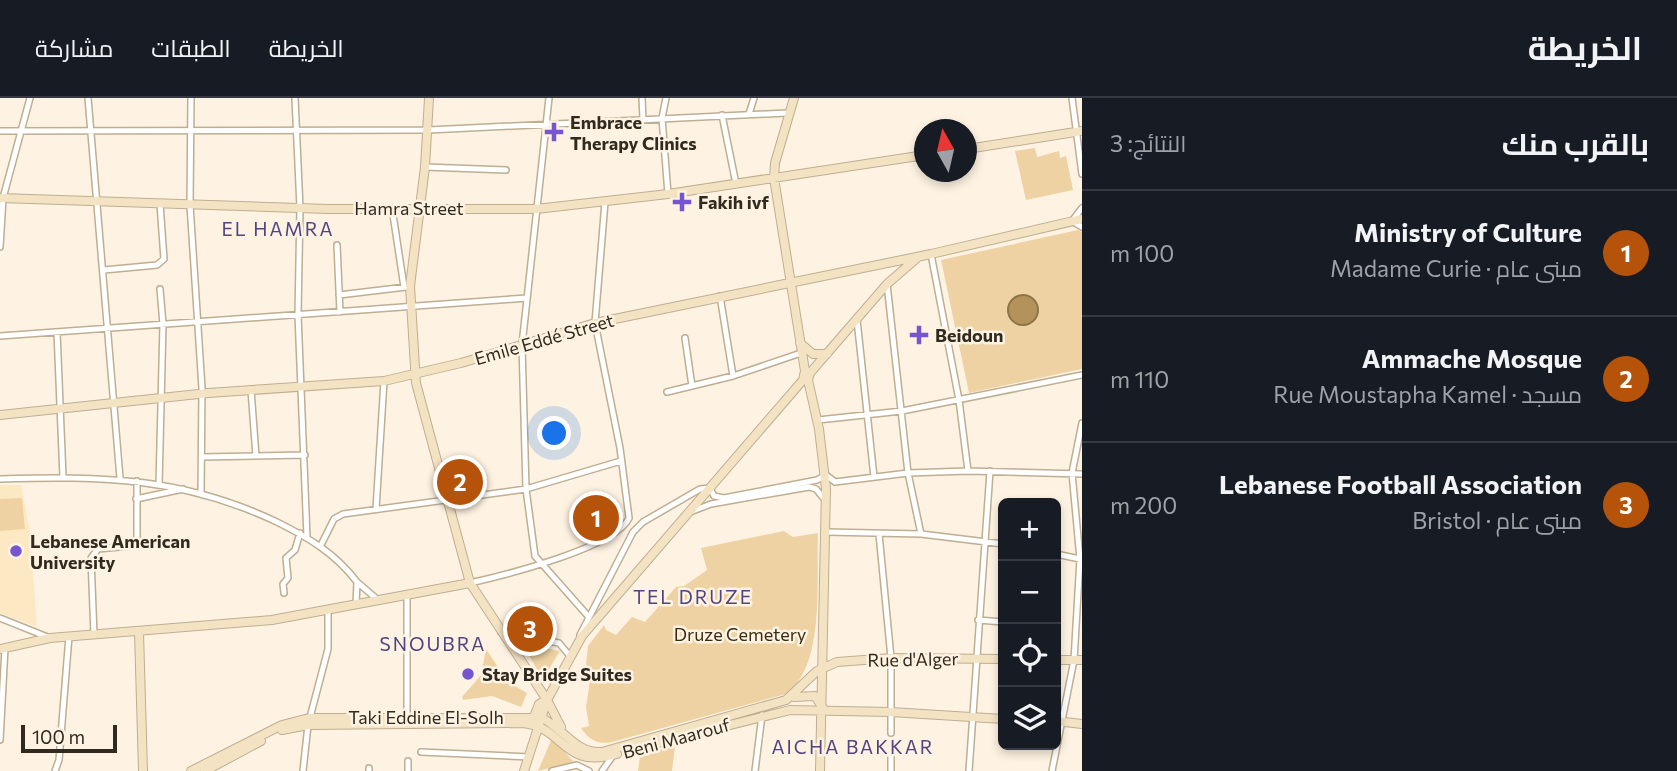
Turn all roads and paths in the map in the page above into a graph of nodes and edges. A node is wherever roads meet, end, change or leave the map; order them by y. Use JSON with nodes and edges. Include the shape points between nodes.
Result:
{"nodes":[{"id":1,"x":30,"y":98,"type":"edge"},
{"id":2,"x":88,"y":98,"type":"edge"},
{"id":3,"x":191,"y":98,"type":"edge"},
{"id":4,"x":295,"y":98,"type":"edge"},
{"id":5,"x":429,"y":98,"type":"edge"},
{"id":6,"x":549,"y":98,"type":"edge"},
{"id":7,"x":642,"y":98,"type":"edge"},
{"id":8,"x":666,"y":98,"type":"edge"},
{"id":9,"x":754,"y":98,"type":"edge"},
{"id":10,"x":794,"y":98,"type":"edge"},
{"id":11,"x":1072,"y":98,"type":"edge"},
{"id":12,"x":787,"y":113,"type":"junction"},
{"id":13,"x":750,"y":114,"type":"junction"},
{"id":14,"x":722,"y":115,"type":"junction"},
{"id":15,"x":662,"y":118,"type":"junction"},
{"id":16,"x":643,"y":119,"type":"junction"},
{"id":17,"x":545,"y":124,"type":"junction"},
{"id":18,"x":428,"y":130,"type":"junction"},
{"id":19,"x":0,"y":131,"type":"edge"},
{"id":20,"x":20,"y":131,"type":"junction"},
{"id":21,"x":190,"y":131,"type":"junction"},
{"id":22,"x":297,"y":131,"type":"junction"},
{"id":23,"x":1078,"y":132,"type":"edge"},
{"id":24,"x":91,"y":133,"type":"junction"},
{"id":25,"x":977,"y":147,"type":"edge"},
{"id":26,"x":914,"y":157,"type":"edge"},
{"id":27,"x":425,"y":167,"type":"junction"},
{"id":28,"x":506,"y":170,"type":"dead end"},
{"id":29,"x":1082,"y":174,"type":"edge"},
{"id":30,"x":774,"y":178,"type":"junction"},
{"id":31,"x":736,"y":184,"type":"junction"},
{"id":32,"x":667,"y":194,"type":"junction"},
{"id":33,"x":2,"y":198,"type":"edge"},
{"id":34,"x":605,"y":202,"type":"junction"},
{"id":35,"x":97,"y":204,"type":"junction"},
{"id":36,"x":160,"y":204,"type":"junction"},
{"id":37,"x":190,"y":205,"type":"junction"},
{"id":38,"x":300,"y":208,"type":"junction"},
{"id":39,"x":392,"y":208,"type":"junction"},
{"id":40,"x":421,"y":208,"type":"junction"},
{"id":41,"x":1082,"y":208,"type":"edge"},
{"id":42,"x":536,"y":209,"type":"junction"},
{"id":43,"x":1082,"y":219,"type":"edge"},
{"id":44,"x":1072,"y":221,"type":"junction"},
{"id":45,"x":1082,"y":227,"type":"edge"},
{"id":46,"x":337,"y":246,"type":"dead end"},
{"id":47,"x":0,"y":247,"type":"edge"},
{"id":48,"x":927,"y":255,"type":"junction"},
{"id":49,"x":104,"y":270,"type":"junction"},
{"id":50,"x":788,"y":282,"type":"junction"},
{"id":51,"x":887,"y":285,"type":"junction"},
{"id":52,"x":407,"y":287,"type":"junction"},
{"id":53,"x":160,"y":289,"type":"dead end"},
{"id":54,"x":340,"y":295,"type":"junction"},
{"id":55,"x":720,"y":296,"type":"junction"},
{"id":56,"x":527,"y":298,"type":"junction"},
{"id":57,"x":411,"y":307,"type":"junction"},
{"id":58,"x":340,"y":312,"type":"junction"},
{"id":59,"x":299,"y":315,"type":"junction"},
{"id":60,"x":856,"y":319,"type":"junction"},
{"id":61,"x":199,"y":321,"type":"junction"},
{"id":62,"x":595,"y":323,"type":"junction"},
{"id":63,"x":163,"y":324,"type":"junction"},
{"id":64,"x":108,"y":328,"type":"junction"},
{"id":65,"x":57,"y":332,"type":"junction"},
{"id":66,"x":0,"y":336,"type":"edge"},
{"id":67,"x":685,"y":338,"type":"dead end"},
{"id":68,"x":799,"y":341,"type":"junction"},
{"id":69,"x":522,"y":345,"type":"junction"},
{"id":70,"x":801,"y":353,"type":"junction"},
{"id":71,"x":827,"y":354,"type":"junction"},
{"id":72,"x":415,"y":373,"type":"junction"},
{"id":73,"x":1082,"y":375,"type":"edge"},
{"id":74,"x":733,"y":376,"type":"junction"},
{"id":75,"x":384,"y":380,"type":"junction"},
{"id":76,"x":804,"y":384,"type":"junction"},
{"id":77,"x":692,"y":386,"type":"junction"},
{"id":78,"x":302,"y":387,"type":"junction"},
{"id":79,"x":251,"y":390,"type":"junction"},
{"id":80,"x":667,"y":393,"type":"dead end"},
{"id":81,"x":202,"y":394,"type":"junction"},
{"id":82,"x":791,"y":395,"type":"junction"},
{"id":83,"x":812,"y":398,"type":"junction"},
{"id":84,"x":160,"y":399,"type":"junction"},
{"id":85,"x":959,"y":400,"type":"junction"},
{"id":86,"x":115,"y":404,"type":"junction"},
{"id":87,"x":60,"y":409,"type":"junction"},
{"id":88,"x":902,"y":411,"type":"junction"},
{"id":89,"x":866,"y":414,"type":"junction"},
{"id":90,"x":0,"y":415,"type":"edge"},
{"id":91,"x":818,"y":420,"type":"junction"},
{"id":92,"x":1082,"y":423,"type":"edge"},
{"id":93,"x":305,"y":455,"type":"junction"},
{"id":94,"x":256,"y":456,"type":"junction"},
{"id":95,"x":202,"y":457,"type":"junction"},
{"id":96,"x":621,"y":461,"type":"junction"},
{"id":97,"x":968,"y":471,"type":"junction"},
{"id":98,"x":990,"y":471,"type":"junction"},
{"id":99,"x":0,"y":472,"type":"edge"},
{"id":100,"x":908,"y":473,"type":"junction"},
{"id":101,"x":1072,"y":473,"type":"junction"},
{"id":102,"x":1082,"y":474,"type":"edge"},
{"id":103,"x":825,"y":475,"type":"junction"},
{"id":104,"x":63,"y":477,"type":"junction"},
{"id":105,"x":874,"y":477,"type":"junction"},
{"id":106,"x":120,"y":478,"type":"junction"},
{"id":107,"x":0,"y":479,"type":"edge"},
{"id":108,"x":137,"y":481,"type":"junction"},
{"id":109,"x":159,"y":485,"type":"junction"},
{"id":110,"x":710,"y":488,"type":"junction"},
{"id":111,"x":186,"y":489,"type":"junction"},
{"id":112,"x":526,"y":489,"type":"junction"},
{"id":113,"x":201,"y":492,"type":"junction"},
{"id":114,"x":136,"y":499,"type":"junction"},
{"id":115,"x":448,"y":500,"type":"junction"},
{"id":116,"x":826,"y":503,"type":"junction"},
{"id":117,"x":376,"y":509,"type":"junction"},
{"id":118,"x":630,"y":513,"type":"junction"},
{"id":119,"x":688,"y":513,"type":"junction"},
{"id":120,"x":643,"y":522,"type":"junction"},
{"id":121,"x":620,"y":532,"type":"junction"},
{"id":122,"x":826,"y":532,"type":"junction"},
{"id":123,"x":300,"y":533,"type":"junction"},
{"id":124,"x":879,"y":534,"type":"junction"},
{"id":125,"x":921,"y":534,"type":"junction"},
{"id":126,"x":307,"y":537,"type":"junction"},
{"id":127,"x":629,"y":538,"type":"junction"},
{"id":128,"x":985,"y":541,"type":"junction"},
{"id":129,"x":998,"y":543,"type":"edge"},
{"id":130,"x":321,"y":545,"type":"junction"},
{"id":131,"x":1061,"y":555,"type":"edge"},
{"id":132,"x":1081,"y":559,"type":"edge"},
{"id":133,"x":542,"y":565,"type":"junction"},
{"id":134,"x":357,"y":582,"type":"junction"},
{"id":135,"x":470,"y":583,"type":"junction"},
{"id":136,"x":284,"y":593,"type":"dead end"},
{"id":137,"x":407,"y":594,"type":"junction"},
{"id":138,"x":378,"y":600,"type":"junction"},
{"id":139,"x":356,"y":604,"type":"junction"},
{"id":140,"x":328,"y":609,"type":"junction"},
{"id":141,"x":588,"y":616,"type":"junction"},
{"id":142,"x":0,"y":618,"type":"edge"},
{"id":143,"x":978,"y":620,"type":"junction"},
{"id":144,"x":998,"y":622,"type":"edge"},
{"id":145,"x":139,"y":632,"type":"junction"},
{"id":146,"x":501,"y":632,"type":"junction"},
{"id":147,"x":94,"y":635,"type":"junction"},
{"id":148,"x":69,"y":636,"type":"junction"},
{"id":149,"x":50,"y":638,"type":"junction"},
{"id":150,"x":576,"y":644,"type":"junction"},
{"id":151,"x":3,"y":649,"type":"edge"},
{"id":152,"x":569,"y":655,"type":"junction"},
{"id":153,"x":891,"y":658,"type":"junction"},
{"id":154,"x":975,"y":658,"type":"junction"},
{"id":155,"x":998,"y":659,"type":"edge"},
{"id":156,"x":1078,"y":660,"type":"edge"},
{"id":157,"x":824,"y":666,"type":"junction"},
{"id":158,"x":791,"y":698,"type":"junction"},
{"id":159,"x":547,"y":700,"type":"junction"},
{"id":160,"x":823,"y":709,"type":"junction"},
{"id":161,"x":891,"y":712,"type":"junction"},
{"id":162,"x":762,"y":715,"type":"junction"},
{"id":163,"x":407,"y":716,"type":"junction"},
{"id":164,"x":973,"y":717,"type":"junction"},
{"id":165,"x":998,"y":719,"type":"edge"},
{"id":166,"x":1061,"y":719,"type":"edge"},
{"id":167,"x":309,"y":721,"type":"junction"},
{"id":168,"x":1061,"y":722,"type":"edge"},
{"id":169,"x":537,"y":724,"type":"junction"},
{"id":170,"x":1082,"y":724,"type":"edge"},
{"id":171,"x":563,"y":730,"type":"junction"},
{"id":172,"x":891,"y":733,"type":"dead end"},
{"id":173,"x":662,"y":739,"type":"junction"},
{"id":174,"x":0,"y":740,"type":"edge"},
{"id":175,"x":1055,"y":750,"type":"edge"},
{"id":176,"x":421,"y":752,"type":"dead end"},
{"id":177,"x":615,"y":755,"type":"junction"},
{"id":178,"x":529,"y":757,"type":"junction"},
{"id":179,"x":891,"y":757,"type":"dead end"},
{"id":180,"x":408,"y":761,"type":"dead end"},
{"id":181,"x":208,"y":769,"type":"edge"},
{"id":182,"x":55,"y":771,"type":"edge"},
{"id":183,"x":143,"y":771,"type":"edge"},
{"id":184,"x":191,"y":771,"type":"edge"},
{"id":185,"x":303,"y":771,"type":"edge"},
{"id":186,"x":408,"y":771,"type":"edge"},
{"id":187,"x":524,"y":771,"type":"edge"},
{"id":188,"x":552,"y":771,"type":"edge"},
{"id":189,"x":589,"y":771,"type":"edge"},
{"id":190,"x":602,"y":771,"type":"edge"},
{"id":191,"x":755,"y":771,"type":"edge"},
{"id":192,"x":820,"y":771,"type":"edge"},
{"id":193,"x":891,"y":771,"type":"edge"},
{"id":194,"x":969,"y":771,"type":"edge"},
{"id":195,"x":1052,"y":771,"type":"edge"}],
"edges":[{"from":1,"to":20,"type":"street"},
{"from":2,"to":24,"type":"street"},
{"from":3,"to":21,"type":"street"},
{"from":4,"to":22,"type":"street"},
{"from":5,"to":18,"type":"main road"},
{"from":6,"to":17,"type":"street"},
{"from":7,"to":16,"type":"street"},
{"from":8,"to":15,"type":"street"},
{"from":9,"to":13,"type":"street"},
{"from":10,"to":12,"type":"main road"},
{"from":11,"to":23,"type":"street"},
{"from":12,"to":13,"type":"street"},
{"from":12,"to":30,"type":"main road"},
{"from":13,"to":14,"type":"street"},
{"from":14,"to":15,"type":"street"},
{"from":14,"to":31,"type":"street"},
{"from":15,"to":16,"type":"street"},
{"from":15,"to":32,"type":"street"},
{"from":16,"to":17,"type":"street"},
{"from":17,"to":18,"type":"street"},
{"from":17,"to":42,"type":"street"},
{"from":18,"to":22,"type":"street"},
{"from":18,"to":27,"type":"main road"},
{"from":19,"to":20,"type":"street"},
{"from":20,"to":24,"type":"street"},
{"from":20,"to":33,"type":"street"},
{"from":21,"to":22,"type":"street"},
{"from":21,"to":24,"type":"street"},
{"from":21,"to":37,"type":"street"},
{"from":22,"to":38,"type":"street"},
{"from":23,"to":25,"type":"main road"},
{"from":23,"to":29,"type":"street"},
{"from":24,"to":35,"type":"street"},
{"from":26,"to":30,"type":"main road","name":"Hamra Street"},
{"from":27,"to":28,"type":"street"},
{"from":27,"to":40,"type":"main road"},
{"from":30,"to":31,"type":"main road","name":"Hamra Street"},
{"from":30,"to":50,"type":"main road"},
{"from":31,"to":32,"type":"main road","name":"Hamra Street"},
{"from":32,"to":34,"type":"main road","name":"Hamra Street"},
{"from":33,"to":35,"type":"main road","name":"Hamra Street"},
{"from":33,"to":47,"type":"street"},
{"from":34,"to":42,"type":"main road","name":"Hamra Street"},
{"from":34,"to":62,"type":"street"},
{"from":35,"to":36,"type":"main road","name":"Hamra Street"},
{"from":35,"to":49,"type":"street"},
{"from":36,"to":37,"type":"main road","name":"Hamra Street"},
{"from":36,"to":49,"type":"street","via":[[164,259],[157,265]]},
{"from":37,"to":38,"type":"main road","name":"Hamra Street"},
{"from":37,"to":61,"type":"street"},
{"from":38,"to":39,"type":"main road","name":"Hamra Street"},
{"from":38,"to":59,"type":"street"},
{"from":39,"to":40,"type":"main road","name":"Hamra Street"},
{"from":39,"to":52,"type":"street"},
{"from":40,"to":42,"type":"main road","name":"Hamra Street"},
{"from":40,"to":52,"type":"main road"},
{"from":41,"to":44,"type":"street"},
{"from":42,"to":56,"type":"street"},
{"from":43,"to":44,"type":"main road","name":"Emile Eddé Street"},
{"from":44,"to":45,"type":"street"},
{"from":44,"to":48,"type":"main road","name":"Emile Eddé Street"},
{"from":46,"to":54,"type":"street"},
{"from":48,"to":50,"type":"main road","name":"Emile Eddé Street"},
{"from":48,"to":51,"type":"main road","via":[[911,261]]},
{"from":48,"to":85,"type":"street"},
{"from":49,"to":64,"type":"street"},
{"from":50,"to":55,"type":"main road","name":"Emile Eddé Street"},
{"from":50,"to":68,"type":"main road"},
{"from":51,"to":60,"type":"main road"},
{"from":51,"to":88,"type":"street"},
{"from":52,"to":54,"type":"street"},
{"from":52,"to":57,"type":"main road"},
{"from":53,"to":63,"type":"street"},
{"from":54,"to":58,"type":"street"},
{"from":55,"to":62,"type":"main road","name":"Emile Eddé Street"},
{"from":55,"to":74,"type":"street"},
{"from":56,"to":57,"type":"street"},
{"from":56,"to":69,"type":"street"},
{"from":57,"to":58,"type":"street"},
{"from":57,"to":72,"type":"main road"},
{"from":58,"to":59,"type":"street"},
{"from":59,"to":61,"type":"street"},
{"from":59,"to":78,"type":"street"},
{"from":60,"to":71,"type":"main road"},
{"from":60,"to":89,"type":"street"},
{"from":61,"to":63,"type":"street"},
{"from":61,"to":81,"type":"street"},
{"from":62,"to":69,"type":"main road","name":"Emile Eddé Street"},
{"from":62,"to":96,"type":"street"},
{"from":63,"to":64,"type":"street"},
{"from":63,"to":84,"type":"street"},
{"from":64,"to":65,"type":"street"},
{"from":64,"to":86,"type":"street"},
{"from":65,"to":66,"type":"street"},
{"from":65,"to":87,"type":"street"},
{"from":67,"to":77,"type":"street"},
{"from":68,"to":70,"type":"main road"},
{"from":68,"to":71,"type":"main road","via":[[807,351]]},
{"from":69,"to":72,"type":"main road","name":"Emile Eddé Street"},
{"from":69,"to":112,"type":"street"},
{"from":70,"to":74,"type":"street"},
{"from":70,"to":76,"type":"main road"},
{"from":71,"to":76,"type":"main road"},
{"from":72,"to":75,"type":"main road","name":"Emile Eddé Street"},
{"from":72,"to":115,"type":"main road"},
{"from":73,"to":85,"type":"street"},
{"from":74,"to":77,"type":"street"},
{"from":75,"to":78,"type":"main road","name":"Emile Eddé Street"},
{"from":75,"to":117,"type":"street"},
{"from":76,"to":82,"type":"main road"},
{"from":76,"to":83,"type":"main road"},
{"from":77,"to":80,"type":"street"},
{"from":78,"to":79,"type":"main road","name":"Emile Eddé Street"},
{"from":78,"to":93,"type":"street"},
{"from":79,"to":81,"type":"main road","name":"Emile Eddé Street"},
{"from":79,"to":94,"type":"street"},
{"from":81,"to":84,"type":"main road","name":"Emile Eddé Street"},
{"from":81,"to":95,"type":"street"},
{"from":82,"to":83,"type":"main road","via":[[802,393]]},
{"from":82,"to":110,"type":"main road"},
{"from":83,"to":91,"type":"main road"},
{"from":84,"to":86,"type":"main road","name":"Emile Eddé Street"},
{"from":84,"to":109,"type":"street"},
{"from":85,"to":88,"type":"street"},
{"from":85,"to":97,"type":"street"},
{"from":86,"to":87,"type":"main road","name":"Emile Eddé Street"},
{"from":86,"to":106,"type":"street"},
{"from":87,"to":90,"type":"main road","name":"Emile Eddé Street"},
{"from":87,"to":104,"type":"street"},
{"from":88,"to":89,"type":"street"},
{"from":88,"to":100,"type":"street"},
{"from":89,"to":91,"type":"street"},
{"from":89,"to":105,"type":"street"},
{"from":91,"to":103,"type":"main road"},
{"from":92,"to":101,"type":"street"},
{"from":93,"to":94,"type":"street"},
{"from":93,"to":126,"type":"street"},
{"from":94,"to":95,"type":"street"},
{"from":95,"to":113,"type":"street"},
{"from":96,"to":112,"type":"street"},
{"from":96,"to":118,"type":"street"},
{"from":97,"to":98,"type":"street"},
{"from":97,"to":100,"type":"street"},
{"from":98,"to":101,"type":"street"},
{"from":98,"to":128,"type":"street"},
{"from":99,"to":107,"type":"street"},
{"from":100,"to":105,"type":"street"},
{"from":100,"to":125,"type":"street"},
{"from":101,"to":102,"type":"street"},
{"from":101,"to":132,"type":"street"},
{"from":103,"to":105,"type":"street","via":[[835,482]]},
{"from":103,"to":110,"type":"street","via":[[724,498],[714,496]]},
{"from":103,"to":116,"type":"main road"},
{"from":104,"to":106,"type":"street"},
{"from":104,"to":107,"type":"street"},
{"from":106,"to":108,"type":"street"},
{"from":108,"to":109,"type":"street"},
{"from":108,"to":114,"type":"street"},
{"from":109,"to":111,"type":"street"},
{"from":110,"to":119,"type":"main road"},
{"from":110,"to":120,"type":"street","via":[[698,490]]},
{"from":111,"to":113,"type":"street"},
{"from":111,"to":114,"type":"street"},
{"from":112,"to":115,"type":"street"},
{"from":112,"to":133,"type":"street","via":[[532,550]]},
{"from":113,"to":123,"type":"street","via":[[232,501]]},
{"from":114,"to":147,"type":"street","via":[[135,544],[98,549],[91,558]]},
{"from":115,"to":117,"type":"street"},
{"from":115,"to":135,"type":"main road"},
{"from":116,"to":119,"type":"street","via":[[809,487],[711,504]]},
{"from":116,"to":122,"type":"main road"},
{"from":117,"to":130,"type":"street","via":[[337,517]]},
{"from":118,"to":120,"type":"street"},
{"from":118,"to":121,"type":"street"},
{"from":119,"to":150,"type":"main road"},
{"from":120,"to":127,"type":"street"},
{"from":121,"to":127,"type":"street"},
{"from":121,"to":133,"type":"street"},
{"from":122,"to":124,"type":"street"},
{"from":122,"to":157,"type":"main road"},
{"from":123,"to":126,"type":"street"},
{"from":123,"to":136,"type":"street","via":[[295,550],[286,558]]},
{"from":124,"to":125,"type":"street"},
{"from":124,"to":153,"type":"street"},
{"from":125,"to":128,"type":"street"},
{"from":126,"to":130,"type":"street"},
{"from":127,"to":141,"type":"street"},
{"from":128,"to":129,"type":"street"},
{"from":128,"to":143,"type":"street"},
{"from":130,"to":134,"type":"street"},
{"from":131,"to":132,"type":"street"},
{"from":132,"to":156,"type":"street"},
{"from":133,"to":135,"type":"street"},
{"from":133,"to":141,"type":"street"},
{"from":134,"to":138,"type":"street"},
{"from":134,"to":139,"type":"street"},
{"from":135,"to":137,"type":"main road"},
{"from":135,"to":146,"type":"main road"},
{"from":137,"to":138,"type":"main road"},
{"from":137,"to":163,"type":"street"},
{"from":138,"to":139,"type":"main road"},
{"from":139,"to":140,"type":"main road"},
{"from":140,"to":145,"type":"main road","via":[[272,620]]},
{"from":140,"to":167,"type":"street","via":[[328,649]]},
{"from":141,"to":150,"type":"street"},
{"from":142,"to":149,"type":"street"},
{"from":143,"to":144,"type":"street"},
{"from":143,"to":154,"type":"street"},
{"from":145,"to":147,"type":"main road"},
{"from":145,"to":183,"type":"main road"},
{"from":146,"to":152,"type":"street","via":[[559,643]]},
{"from":146,"to":159,"type":"main road"},
{"from":147,"to":148,"type":"main road"},
{"from":148,"to":149,"type":"main road"},
{"from":148,"to":182,"type":"street"},
{"from":149,"to":151,"type":"main road"},
{"from":150,"to":152,"type":"main road"},
{"from":151,"to":174,"type":"street"},
{"from":152,"to":159,"type":"main road"},
{"from":153,"to":154,"type":"main road","name":"Rue d'Alger"},
{"from":153,"to":157,"type":"main road","name":"Rue d'Alger"},
{"from":153,"to":161,"type":"street"},
{"from":154,"to":155,"type":"main road","name":"Rue d'Alger"},
{"from":154,"to":164,"type":"street"},
{"from":156,"to":166,"type":"street"},
{"from":157,"to":158,"type":"main road"},
{"from":157,"to":160,"type":"main road"},
{"from":158,"to":160,"type":"main road","via":[[811,695]]},
{"from":158,"to":173,"type":"main road"},
{"from":159,"to":169,"type":"main road"},
{"from":159,"to":171,"type":"main road"},
{"from":160,"to":161,"type":"main road","name":"Beni Maarouf"},
{"from":160,"to":162,"type":"main road","name":"Beni Maarouf"},
{"from":160,"to":192,"type":"main road"},
{"from":161,"to":164,"type":"main road","name":"Beni Maarouf"},
{"from":161,"to":172,"type":"street"},
{"from":162,"to":173,"type":"main road","name":"Beni Maarouf"},
{"from":162,"to":191,"type":"street"},
{"from":163,"to":167,"type":"main road","name":"Taki Eddine El-Solh"},
{"from":163,"to":169,"type":"main road","name":"Taki Eddine El-Solh"},
{"from":164,"to":165,"type":"main road","name":"Beni Maarouf"},
{"from":164,"to":194,"type":"street"},
{"from":167,"to":169,"type":"main road","name":"Taki Eddine El-Solh"},
{"from":167,"to":181,"type":"main road"},
{"from":167,"to":184,"type":"main road","via":[[290,722]]},
{"from":167,"to":185,"type":"street"},
{"from":168,"to":170,"type":"main road"},
{"from":169,"to":171,"type":"main road"},
{"from":169,"to":177,"type":"main road","name":"Beni Maarouf","via":[[579,756]]},
{"from":169,"to":178,"type":"main road"},
{"from":171,"to":173,"type":"main road","via":[[579,747],[592,752]]},
{"from":173,"to":177,"type":"main road","name":"Beni Maarouf"},
{"from":175,"to":195,"type":"street"},
{"from":176,"to":178,"type":"street"},
{"from":177,"to":190,"type":"street"},
{"from":178,"to":187,"type":"main road"},
{"from":179,"to":193,"type":"street"},
{"from":180,"to":186,"type":"street"},
{"from":188,"to":189,"type":"street","via":[[577,765]]}]}
